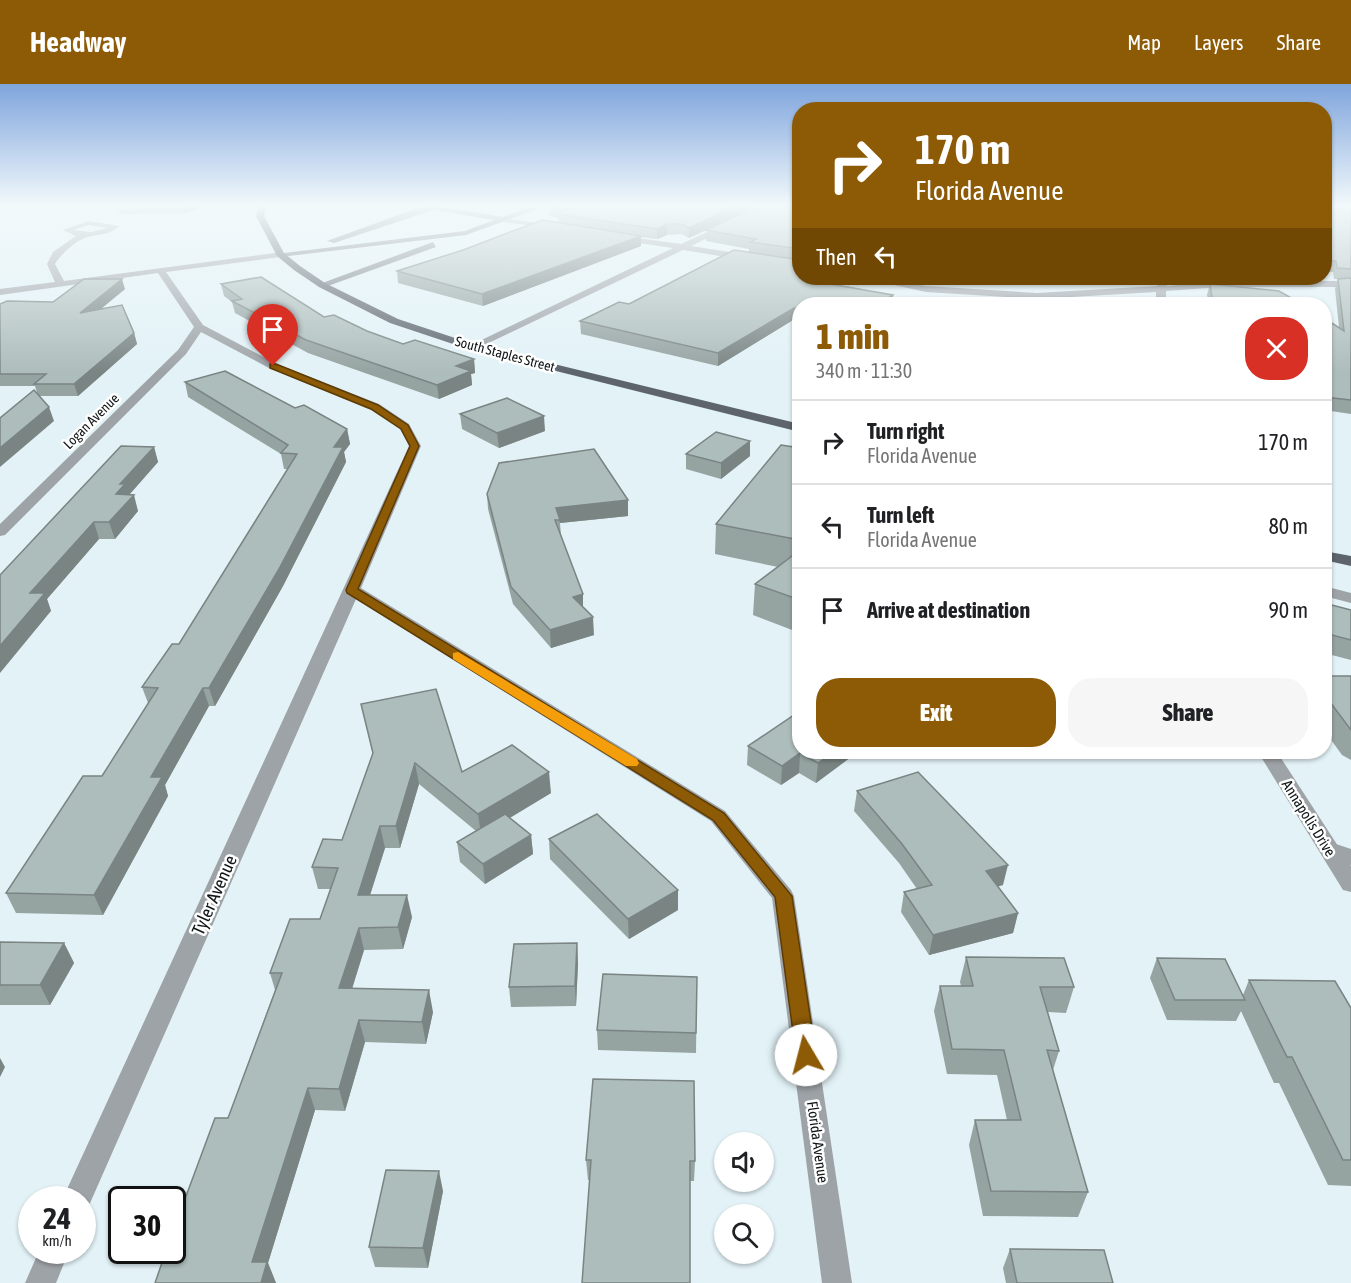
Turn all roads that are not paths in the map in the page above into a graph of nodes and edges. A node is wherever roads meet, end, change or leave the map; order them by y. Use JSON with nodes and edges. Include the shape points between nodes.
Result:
{"nodes":[{"id":1,"x":53,"y":261,"type":"edge"},
{"id":2,"x":231,"y":261,"type":"edge"},
{"id":3,"x":289,"y":261,"type":"edge"},
{"id":4,"x":389,"y":261,"type":"edge"},
{"id":5,"x":650,"y":261,"type":"edge"},
{"id":6,"x":770,"y":261,"type":"edge"},
{"id":7,"x":792,"y":265,"type":"edge"},
{"id":8,"x":161,"y":271,"type":"junction"},
{"id":9,"x":60,"y":283,"type":"junction"},
{"id":10,"x":1332,"y":284,"type":"edge"},
{"id":11,"x":1351,"y":284,"type":"edge"},
{"id":12,"x":322,"y":285,"type":"junction"},
{"id":13,"x":909,"y":285,"type":"edge"},
{"id":14,"x":1162,"y":285,"type":"edge"},
{"id":15,"x":1214,"y":285,"type":"edge"},
{"id":16,"x":1161,"y":288,"type":"junction"},
{"id":17,"x":926,"y":289,"type":"junction"},
{"id":18,"x":0,"y":292,"type":"edge"},
{"id":19,"x":1037,"y":296,"type":"joint"},
{"id":20,"x":955,"y":297,"type":"edge"},
{"id":21,"x":1161,"y":297,"type":"edge"},
{"id":22,"x":199,"y":327,"type":"junction"},
{"id":23,"x":472,"y":347,"type":"junction"},
{"id":24,"x":792,"y":426,"type":"edge"},
{"id":25,"x":0,"y":532,"type":"edge"},
{"id":26,"x":1332,"y":557,"type":"edge"},
{"id":27,"x":1351,"y":561,"type":"edge"},
{"id":28,"x":352,"y":590,"type":"junction"},
{"id":29,"x":1332,"y":593,"type":"edge"},
{"id":30,"x":1351,"y":598,"type":"edge"},
{"id":31,"x":1272,"y":759,"type":"edge"},
{"id":32,"x":1330,"y":850,"type":"junction"},
{"id":33,"x":1351,"y":857,"type":"edge"},
{"id":34,"x":1351,"y":884,"type":"edge"},
{"id":35,"x":83,"y":1186,"type":"edge"},
{"id":36,"x":48,"y":1264,"type":"edge"},
{"id":37,"x":40,"y":1283,"type":"edge"},
{"id":38,"x":837,"y":1283,"type":"edge"}],
"edges":[{"from":1,"to":9,"type":"street"},
{"from":2,"to":8,"type":"street"},
{"from":3,"to":12,"type":"main road","name":"South Staples Street"},
{"from":4,"to":12,"type":"main road"},
{"from":5,"to":23,"type":"street"},
{"from":6,"to":7,"type":"street"},
{"from":8,"to":9,"type":"street"},
{"from":8,"to":22,"type":"street"},
{"from":9,"to":18,"type":"street"},
{"from":10,"to":11,"type":"street"},
{"from":12,"to":23,"type":"main road","name":"South Staples Street","via":[[394,321]]},
{"from":13,"to":17,"type":"street"},
{"from":14,"to":16,"type":"street"},
{"from":15,"to":16,"type":"street"},
{"from":16,"to":19,"type":"street"},
{"from":16,"to":21,"type":"street"},
{"from":17,"to":19,"type":"street"},
{"from":17,"to":20,"type":"street"},
{"from":22,"to":25,"type":"street","name":"Logan Avenue","via":[[182,352]]},
{"from":22,"to":28,"type":"street","via":[[273,366],[375,407],[405,428],[414,446]]},
{"from":23,"to":24,"type":"main road","name":"South Staples Street"},
{"from":26,"to":27,"type":"main road"},
{"from":28,"to":35,"type":"street","name":"Tyler Avenue"},
{"from":28,"to":38,"type":"street","name":"Florida Avenue","via":[[718,816],[783,896]]},
{"from":29,"to":30,"type":"street"},
{"from":31,"to":32,"type":"street","name":"Annapolis Drive"},
{"from":32,"to":33,"type":"street"},
{"from":32,"to":34,"type":"street","name":"Annapolis Drive"},
{"from":36,"to":37,"type":"street"}]}
